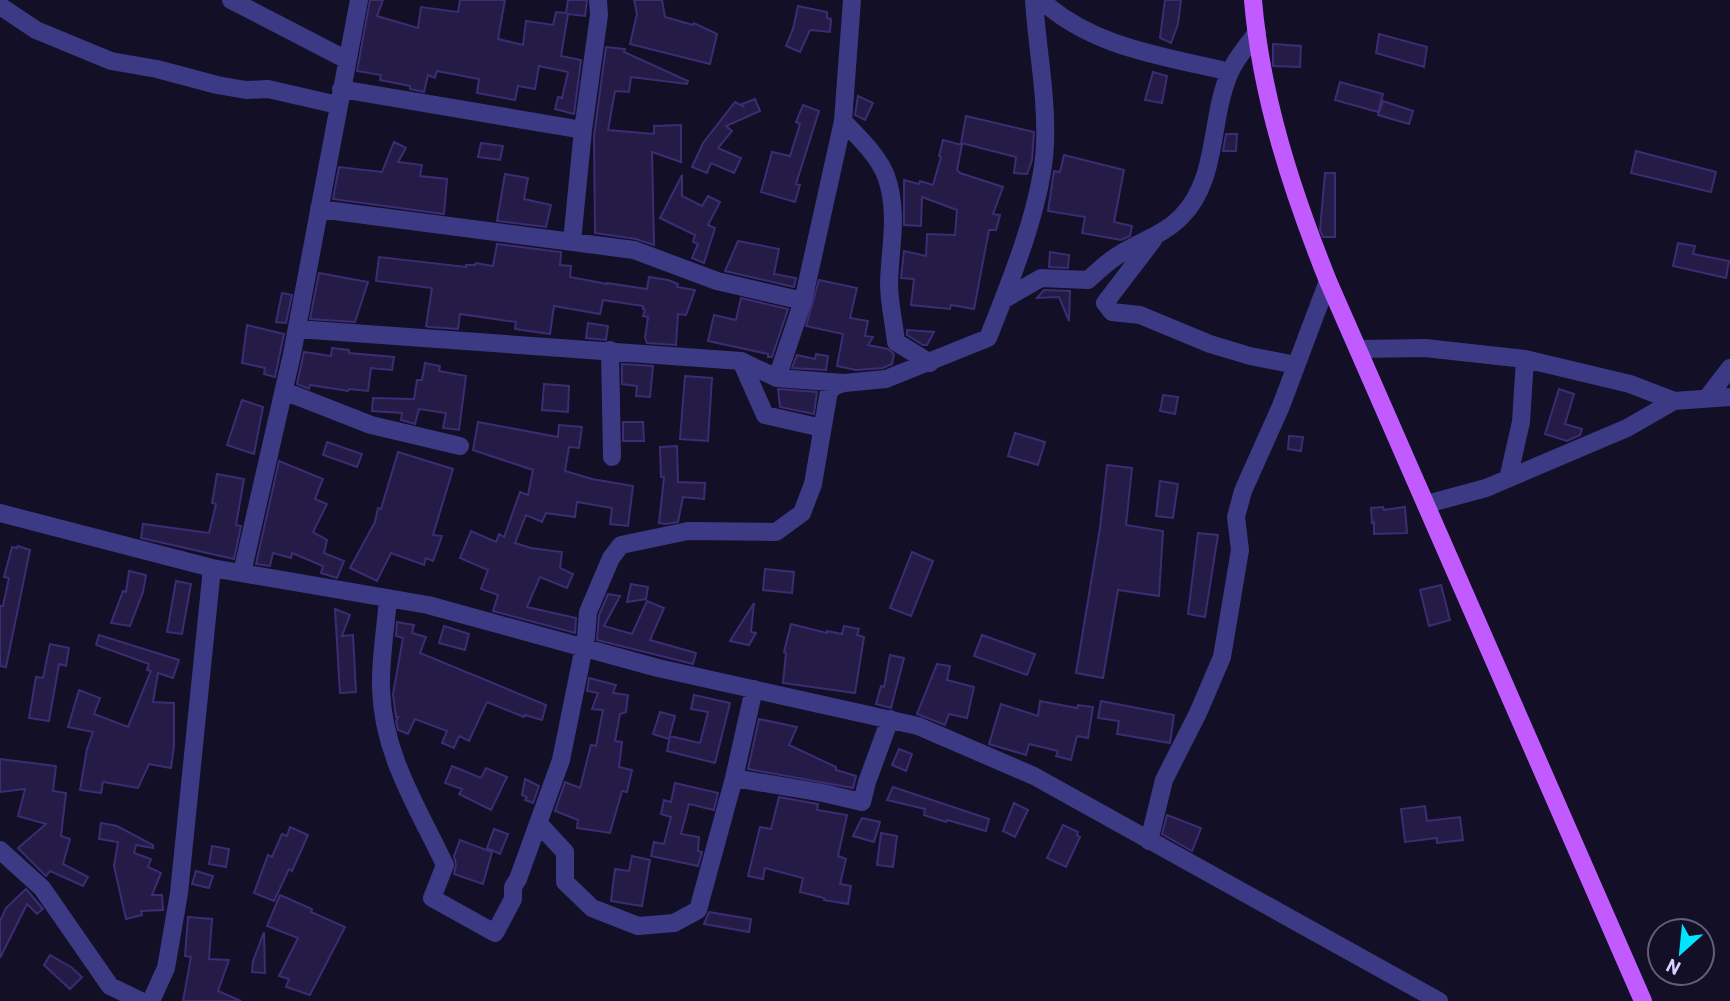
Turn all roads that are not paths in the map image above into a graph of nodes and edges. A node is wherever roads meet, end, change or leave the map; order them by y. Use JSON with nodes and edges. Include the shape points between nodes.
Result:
{"nodes":[{"id":1,"x":231,"y":0,"type":"edge"},
{"id":2,"x":359,"y":0,"type":"edge"},
{"id":3,"x":598,"y":0,"type":"edge"},
{"id":4,"x":852,"y":0,"type":"edge"},
{"id":5,"x":1034,"y":0,"type":"edge"},
{"id":6,"x":1041,"y":0,"type":"edge"},
{"id":7,"x":1253,"y":0,"type":"edge"},
{"id":8,"x":0,"y":6,"type":"edge"},
{"id":9,"x":1257,"y":32,"type":"junction"},
{"id":10,"x":347,"y":60,"type":"junction"},
{"id":11,"x":1230,"y":72,"type":"junction"},
{"id":12,"x":340,"y":97,"type":"junction"},
{"id":13,"x":843,"y":121,"type":"junction"},
{"id":14,"x":583,"y":130,"type":"junction"},
{"id":15,"x":319,"y":209,"type":"junction"},
{"id":16,"x":1157,"y":236,"type":"junction"},
{"id":17,"x":572,"y":241,"type":"junction"},
{"id":18,"x":1328,"y":281,"type":"junction"},
{"id":19,"x":1003,"y":300,"type":"junction"},
{"id":20,"x":803,"y":301,"type":"junction"},
{"id":21,"x":297,"y":329,"type":"junction"},
{"id":22,"x":1359,"y":349,"type":"junction"},
{"id":23,"x":610,"y":350,"type":"junction"},
{"id":24,"x":1525,"y":359,"type":"junction"},
{"id":25,"x":741,"y":361,"type":"junction"},
{"id":26,"x":930,"y":363,"type":"junction"},
{"id":27,"x":1296,"y":365,"type":"junction"},
{"id":28,"x":1730,"y":368,"type":"edge"},
{"id":29,"x":777,"y":378,"type":"junction"},
{"id":30,"x":844,"y":383,"type":"junction"},
{"id":31,"x":284,"y":391,"type":"junction"},
{"id":32,"x":1730,"y":397,"type":"edge"},
{"id":33,"x":1707,"y":398,"type":"junction"},
{"id":34,"x":1674,"y":401,"type":"junction"},
{"id":35,"x":822,"y":428,"type":"junction"},
{"id":36,"x":460,"y":446,"type":"dead end"},
{"id":37,"x":612,"y":457,"type":"dead end"},
{"id":38,"x":1508,"y":479,"type":"junction"},
{"id":39,"x":1426,"y":504,"type":"junction"},
{"id":40,"x":0,"y":513,"type":"edge"},
{"id":41,"x":212,"y":568,"type":"junction"},
{"id":42,"x":242,"y":573,"type":"junction"},
{"id":43,"x":388,"y":598,"type":"junction"},
{"id":44,"x":582,"y":648,"type":"junction"},
{"id":45,"x":754,"y":689,"type":"junction"},
{"id":46,"x":890,"y":719,"type":"junction"},
{"id":47,"x":734,"y":778,"type":"junction"},
{"id":48,"x":538,"y":823,"type":"junction"},
{"id":49,"x":1149,"y":841,"type":"junction"},
{"id":50,"x":0,"y":850,"type":"edge"},
{"id":51,"x":141,"y":1001,"type":"edge"},
{"id":52,"x":151,"y":1001,"type":"edge"},
{"id":53,"x":1439,"y":1001,"type":"edge"},
{"id":54,"x":1643,"y":1001,"type":"edge"}],
"edges":[{"from":1,"to":10,"type":"street"},
{"from":2,"to":10,"type":"street"},
{"from":3,"to":14,"type":"street"},
{"from":4,"to":13,"type":"street"},
{"from":5,"to":19,"type":"street","via":[[1045,146],[1035,204]]},
{"from":6,"to":11,"type":"street","via":[[1055,13],[1107,41]]},
{"from":7,"to":9,"type":"main road"},
{"from":8,"to":12,"type":"street","via":[[36,30],[111,61],[246,90]]},
{"from":9,"to":11,"type":"street"},
{"from":9,"to":18,"type":"main road","via":[[1298,208]]},
{"from":10,"to":12,"type":"street"},
{"from":11,"to":16,"type":"street","via":[[1200,188],[1182,216]]},
{"from":12,"to":14,"type":"street"},
{"from":12,"to":15,"type":"street"},
{"from":13,"to":20,"type":"street"},
{"from":13,"to":26,"type":"street","via":[[886,174],[893,207],[889,285],[896,342]]},
{"from":14,"to":17,"type":"street"},
{"from":15,"to":17,"type":"street"},
{"from":15,"to":21,"type":"street"},
{"from":16,"to":19,"type":"street","via":[[1116,256],[1088,280],[1041,278]]},
{"from":16,"to":27,"type":"street","via":[[1105,303],[1112,312],[1140,315],[1210,344]]},
{"from":17,"to":20,"type":"street","via":[[634,250],[717,281]]},
{"from":18,"to":22,"type":"main road"},
{"from":18,"to":27,"type":"street"},
{"from":19,"to":26,"type":"street","via":[[988,338]]},
{"from":20,"to":29,"type":"street"},
{"from":21,"to":23,"type":"street"},
{"from":21,"to":31,"type":"street"},
{"from":22,"to":24,"type":"street","via":[[1425,348]]},
{"from":22,"to":39,"type":"main road"},
{"from":23,"to":25,"type":"street"},
{"from":23,"to":37,"type":"street"},
{"from":24,"to":34,"type":"street","via":[[1630,384]]},
{"from":24,"to":38,"type":"street","via":[[1521,422]]},
{"from":25,"to":29,"type":"street"},
{"from":25,"to":35,"type":"street","via":[[765,415]]},
{"from":26,"to":30,"type":"street","via":[[886,379]]},
{"from":27,"to":49,"type":"street","via":[[1236,517],[1240,550],[1222,657],[1164,780]]},
{"from":28,"to":33,"type":"street"},
{"from":29,"to":30,"type":"street"},
{"from":30,"to":35,"type":"street","via":[[829,391]]},
{"from":31,"to":36,"type":"street","via":[[371,425]]},
{"from":31,"to":42,"type":"street"},
{"from":32,"to":33,"type":"street"},
{"from":33,"to":34,"type":"street"},
{"from":34,"to":38,"type":"street","via":[[1627,428]]},
{"from":35,"to":44,"type":"street","via":[[813,484],[802,513],[776,531],[688,531],[621,545],[588,612]]},
{"from":38,"to":39,"type":"street"},
{"from":39,"to":54,"type":"main road"},
{"from":40,"to":41,"type":"street"},
{"from":41,"to":42,"type":"street"},
{"from":41,"to":52,"type":"street","via":[[179,893],[166,968]]},
{"from":42,"to":43,"type":"street"},
{"from":43,"to":44,"type":"street"},
{"from":43,"to":48,"type":"street","via":[[381,690],[392,755],[445,865],[432,898],[495,933],[513,899],[513,887]]},
{"from":44,"to":45,"type":"street"},
{"from":44,"to":48,"type":"street","via":[[561,760]]},
{"from":45,"to":46,"type":"street"},
{"from":45,"to":47,"type":"street"},
{"from":46,"to":47,"type":"street","via":[[862,802]]},
{"from":46,"to":49,"type":"street","via":[[918,726],[1034,776]]},
{"from":47,"to":48,"type":"street","via":[[698,910],[674,923],[638,926],[592,908],[565,882],[565,852]]},
{"from":49,"to":53,"type":"street"},
{"from":50,"to":51,"type":"street","via":[[42,888],[110,986]]}]}
